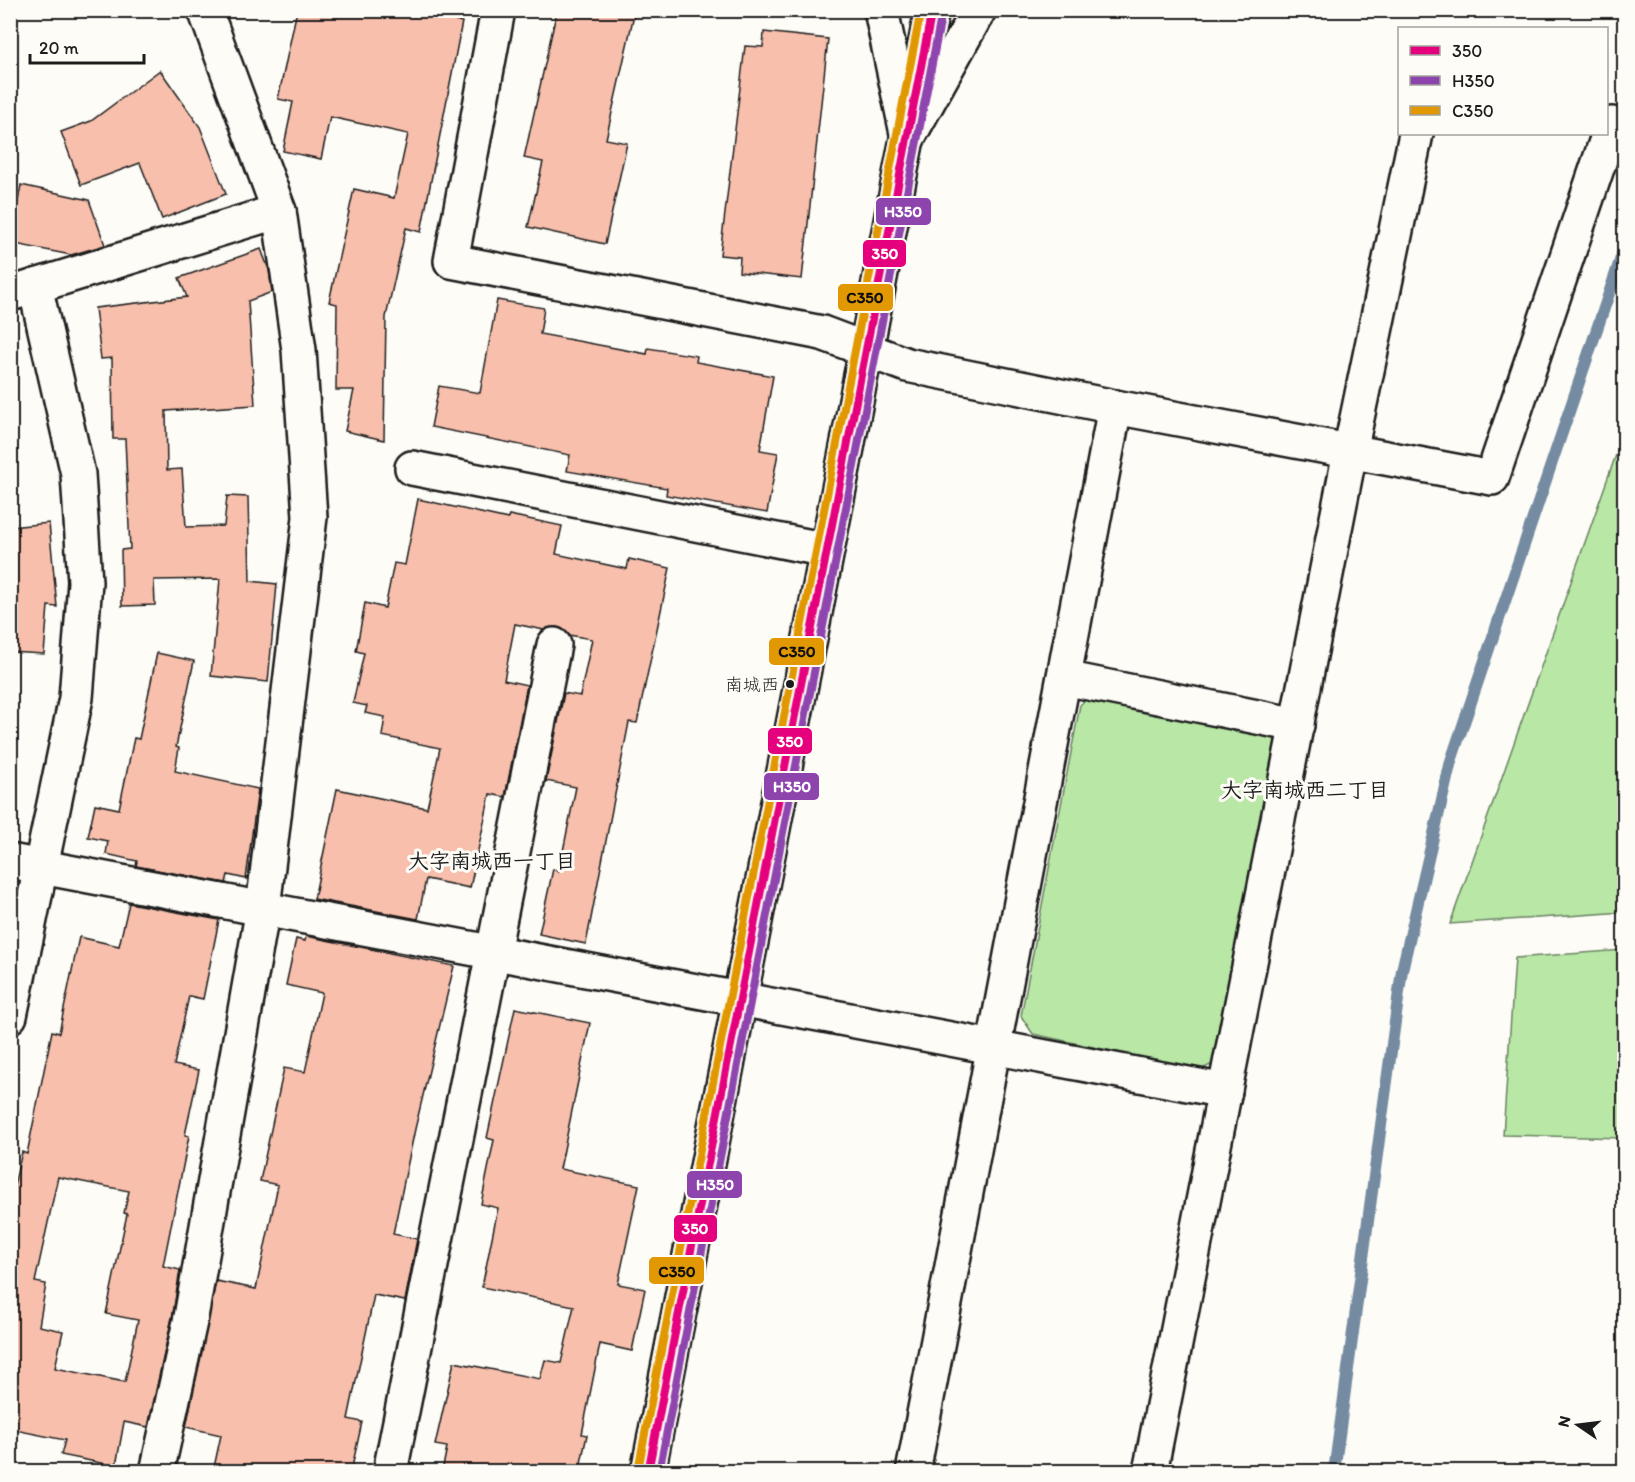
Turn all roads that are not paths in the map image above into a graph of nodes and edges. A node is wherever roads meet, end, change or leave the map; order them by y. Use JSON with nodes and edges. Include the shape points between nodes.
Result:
{"nodes":[{"id":1,"x":205,"y":10,"type":"edge"},
{"id":2,"x":498,"y":10,"type":"edge"},
{"id":3,"x":881,"y":10,"type":"edge"},
{"id":4,"x":932,"y":10,"type":"edge"},
{"id":5,"x":980,"y":10,"type":"edge"},
{"id":6,"x":1612,"y":124,"type":"dead end"},
{"id":7,"x":1416,"y":135,"type":"edge"},
{"id":8,"x":908,"y":138,"type":"junction"},
{"id":9,"x":279,"y":211,"type":"junction"},
{"id":10,"x":23,"y":290,"type":"edge"},
{"id":11,"x":866,"y":351,"type":"junction"},
{"id":12,"x":1115,"y":407,"type":"junction"},
{"id":13,"x":1350,"y":452,"type":"junction"},
{"id":14,"x":412,"y":468,"type":"dead end"},
{"id":15,"x":827,"y":549,"type":"junction"},
{"id":16,"x":554,"y":645,"type":"dead end"},
{"id":17,"x":1064,"y":678,"type":"junction"},
{"id":18,"x":1297,"y":725,"type":"junction"},
{"id":19,"x":25,"y":864,"type":"edge"},
{"id":20,"x":263,"y":908,"type":"junction"},
{"id":21,"x":492,"y":953,"type":"junction"},
{"id":22,"x":739,"y":1000,"type":"junction"},
{"id":23,"x":10,"y":1016,"type":"edge"},
{"id":24,"x":994,"y":1048,"type":"junction"},
{"id":25,"x":1224,"y":1091,"type":"junction"},
{"id":26,"x":157,"y":1472,"type":"edge"},
{"id":27,"x":390,"y":1472,"type":"edge"},
{"id":28,"x":648,"y":1472,"type":"edge"},
{"id":29,"x":913,"y":1472,"type":"edge"},
{"id":30,"x":1150,"y":1472,"type":"edge"}],
"edges":[{"from":1,"to":9,"type":"street"},
{"from":2,"to":11,"type":"street","via":[[451,261],[822,333]]},
{"from":3,"to":8,"type":"street"},
{"from":4,"to":8,"type":"street"},
{"from":5,"to":8,"type":"street"},
{"from":6,"to":13,"type":"street","via":[[1492,478]]},
{"from":7,"to":13,"type":"street"},
{"from":8,"to":11,"type":"street"},
{"from":9,"to":10,"type":"street"},
{"from":9,"to":20,"type":"street","via":[[299,350],[310,517]]},
{"from":10,"to":19,"type":"street","via":[[78,474],[85,582],[76,699]]},
{"from":11,"to":12,"type":"street","via":[[907,365]]},
{"from":11,"to":15,"type":"street"},
{"from":12,"to":13,"type":"street"},
{"from":12,"to":17,"type":"street"},
{"from":13,"to":18,"type":"street"},
{"from":14,"to":15,"type":"street"},
{"from":15,"to":22,"type":"street"},
{"from":16,"to":21,"type":"street"},
{"from":17,"to":18,"type":"street"},
{"from":17,"to":24,"type":"street"},
{"from":18,"to":25,"type":"street"},
{"from":19,"to":20,"type":"street"},
{"from":19,"to":23,"type":"street"},
{"from":20,"to":21,"type":"street"},
{"from":20,"to":26,"type":"street","via":[[191,1317]]},
{"from":21,"to":22,"type":"street"},
{"from":21,"to":27,"type":"street"},
{"from":22,"to":24,"type":"street"},
{"from":22,"to":28,"type":"street"},
{"from":24,"to":25,"type":"street"},
{"from":24,"to":29,"type":"street"},
{"from":25,"to":30,"type":"street"}]}
